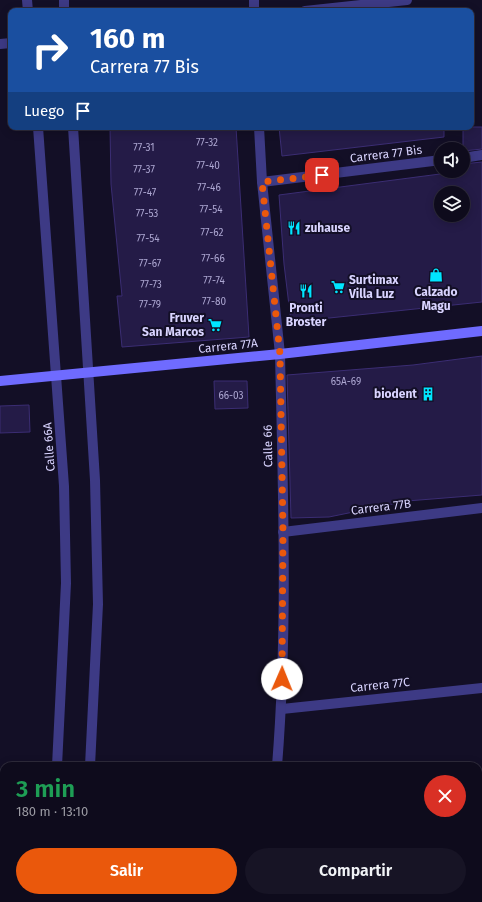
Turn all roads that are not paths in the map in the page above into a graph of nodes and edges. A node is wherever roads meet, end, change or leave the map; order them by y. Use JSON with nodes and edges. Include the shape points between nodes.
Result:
{"nodes":[{"id":1,"x":407,"y":0,"type":"edge"},
{"id":2,"x":333,"y":8,"type":"edge"},
{"id":3,"x":38,"y":130,"type":"edge"},
{"id":4,"x":72,"y":130,"type":"edge"},
{"id":5,"x":259,"y":130,"type":"edge"},
{"id":6,"x":482,"y":155,"type":"edge"},
{"id":7,"x":470,"y":157,"type":"edge"},
{"id":8,"x":434,"y":161,"type":"edge"},
{"id":9,"x":262,"y":182,"type":"junction"},
{"id":10,"x":482,"y":331,"type":"edge"},
{"id":11,"x":280,"y":354,"type":"junction"},
{"id":12,"x":89,"y":372,"type":"junction"},
{"id":13,"x":57,"y":375,"type":"junction"},
{"id":14,"x":0,"y":381,"type":"edge"},
{"id":15,"x":482,"y":508,"type":"edge"},
{"id":16,"x":283,"y":532,"type":"junction"},
{"id":17,"x":482,"y":688,"type":"edge"},
{"id":18,"x":282,"y":709,"type":"junction"},
{"id":19,"x":57,"y":762,"type":"edge"},
{"id":20,"x":90,"y":762,"type":"edge"},
{"id":21,"x":277,"y":762,"type":"edge"}],
"edges":[{"from":1,"to":2,"type":"street"},
{"from":3,"to":13,"type":"street","name":"Calle 66A"},
{"from":4,"to":12,"type":"street"},
{"from":5,"to":9,"type":"street","name":"Calle 66"},
{"from":6,"to":7,"type":"street"},
{"from":8,"to":9,"type":"street","name":"Carrera 77 Bis"},
{"from":9,"to":11,"type":"street","name":"Calle 66"},
{"from":10,"to":11,"type":"main road","name":"Carrera 77A"},
{"from":11,"to":12,"type":"main road","name":"Carrera 77A"},
{"from":11,"to":16,"type":"street","name":"Calle 66"},
{"from":12,"to":13,"type":"main road","name":"Carrera 77A"},
{"from":12,"to":20,"type":"street","via":[[96,480],[98,604]]},
{"from":13,"to":14,"type":"main road","name":"Carrera 77A"},
{"from":13,"to":19,"type":"street","name":"Calle 66A","via":[[64,486],[66,583]]},
{"from":15,"to":16,"type":"street","name":"Carrera 77B"},
{"from":16,"to":18,"type":"street","name":"Calle 66"},
{"from":17,"to":18,"type":"street","name":"Carrera 77C"},
{"from":18,"to":21,"type":"street","name":"Calle 66"}]}
